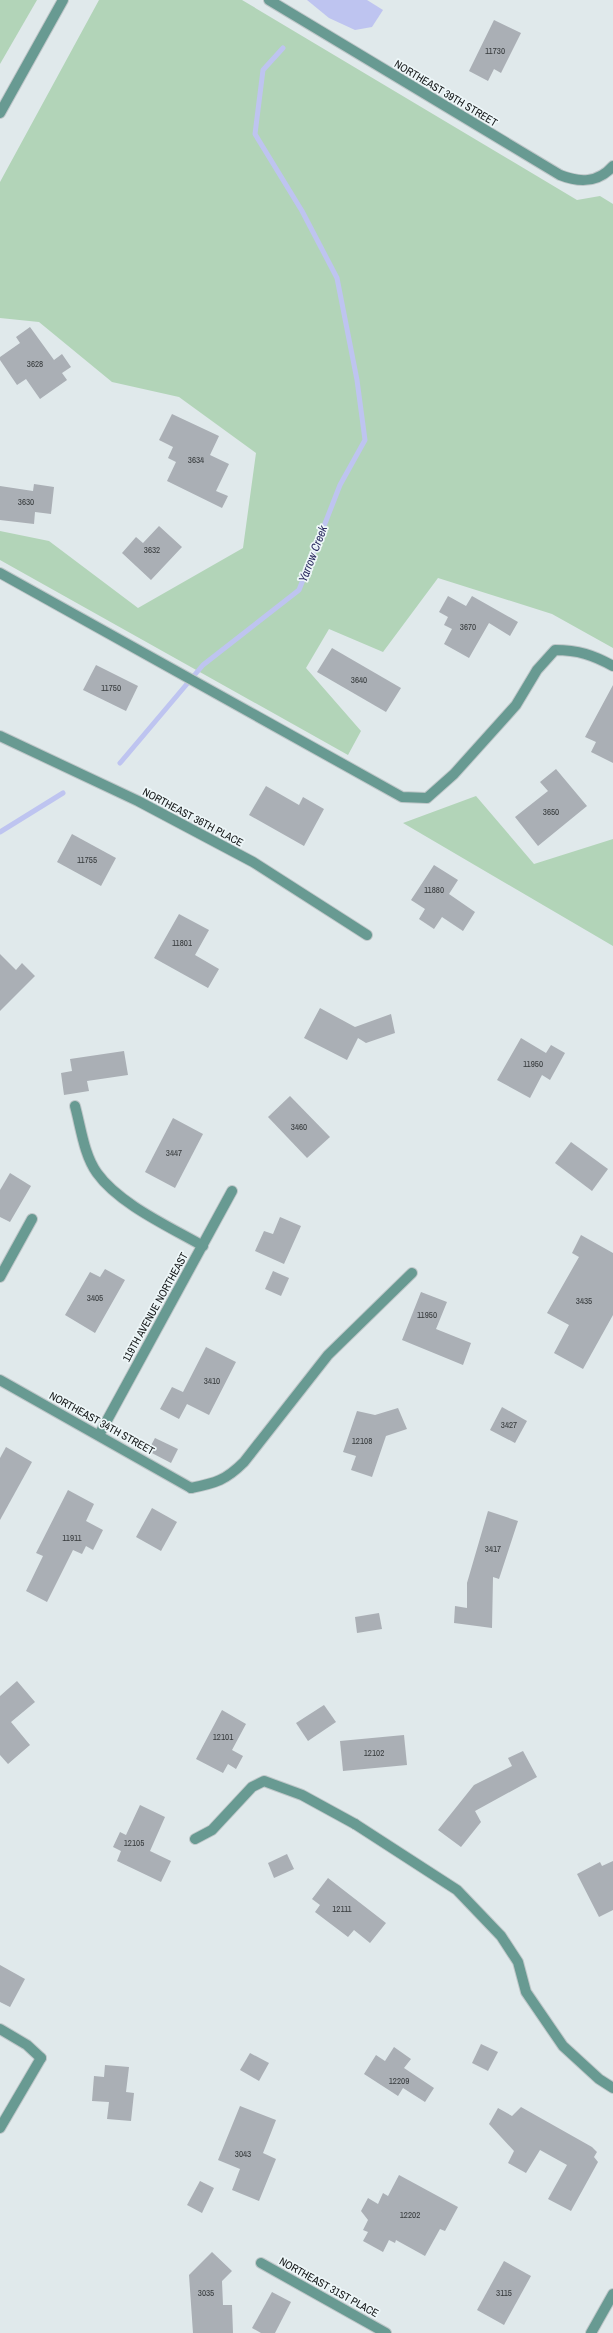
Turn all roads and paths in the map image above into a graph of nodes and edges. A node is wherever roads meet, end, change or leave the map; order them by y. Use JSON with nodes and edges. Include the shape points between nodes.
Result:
{"nodes":[{"id":1,"x":63,"y":0,"type":"edge"},
{"id":2,"x":269,"y":0,"type":"edge"},
{"id":3,"x":0,"y":114,"type":"edge"},
{"id":4,"x":613,"y":166,"type":"edge"},
{"id":5,"x":0,"y":573,"type":"edge"},
{"id":6,"x":613,"y":666,"type":"edge"},
{"id":7,"x":0,"y":736,"type":"edge"},
{"id":8,"x":367,"y":935,"type":"dead end"},
{"id":9,"x":75,"y":1106,"type":"dead end"},
{"id":10,"x":232,"y":1191,"type":"dead end"},
{"id":11,"x":32,"y":1219,"type":"dead end"},
{"id":12,"x":202,"y":1246,"type":"junction"},
{"id":13,"x":412,"y":1273,"type":"dead end"},
{"id":14,"x":0,"y":1277,"type":"edge"},
{"id":15,"x":1,"y":1384,"type":"edge"},
{"id":16,"x":99,"y":1435,"type":"junction"},
{"id":17,"x":195,"y":1839,"type":"dead end"},
{"id":18,"x":0,"y":2029,"type":"edge"},
{"id":19,"x":613,"y":2088,"type":"edge"},
{"id":20,"x":0,"y":2128,"type":"edge"},
{"id":21,"x":261,"y":2263,"type":"dead end"},
{"id":22,"x":613,"y":2294,"type":"edge"},
{"id":23,"x":386,"y":2333,"type":"edge"},
{"id":24,"x":591,"y":2333,"type":"edge"}],
"edges":[{"from":1,"to":3,"type":"street"},
{"from":2,"to":4,"type":"street","name":"NORTHEAST 39TH STREET","via":[[560,176],[576,181],[596,179]]},
{"from":5,"to":6,"type":"street","via":[[402,797],[427,798],[454,774],[516,705],[537,670],[555,650],[573,650],[592,655]]},
{"from":7,"to":8,"type":"street","name":"NORTHEAST 36TH PLACE","via":[[138,801],[253,862]]},
{"from":9,"to":12,"type":"street","via":[[89,1157],[105,1183],[123,1198]]},
{"from":10,"to":12,"type":"street","name":"119TH AVENUE NORTHEAST"},
{"from":11,"to":14,"type":"street"},
{"from":12,"to":16,"type":"street","name":"119TH AVENUE NORTHEAST"},
{"from":13,"to":16,"type":"street","name":"NORTHEAST 34TH STREET","via":[[328,1355],[244,1462],[230,1476],[211,1484],[191,1488]]},
{"from":15,"to":16,"type":"street","name":"NORTHEAST 34TH STREET"},
{"from":17,"to":19,"type":"street","via":[[212,1830],[252,1787],[264,1781],[302,1796],[354,1824],[457,1890],[501,1936],[518,1962],[526,1992],[563,2046],[598,2079]]},
{"from":18,"to":20,"type":"street","via":[[27,2045],[40,2058]]},
{"from":21,"to":23,"type":"street","name":"NORTHEAST 31ST PLACE"},
{"from":22,"to":24,"type":"street"}]}
